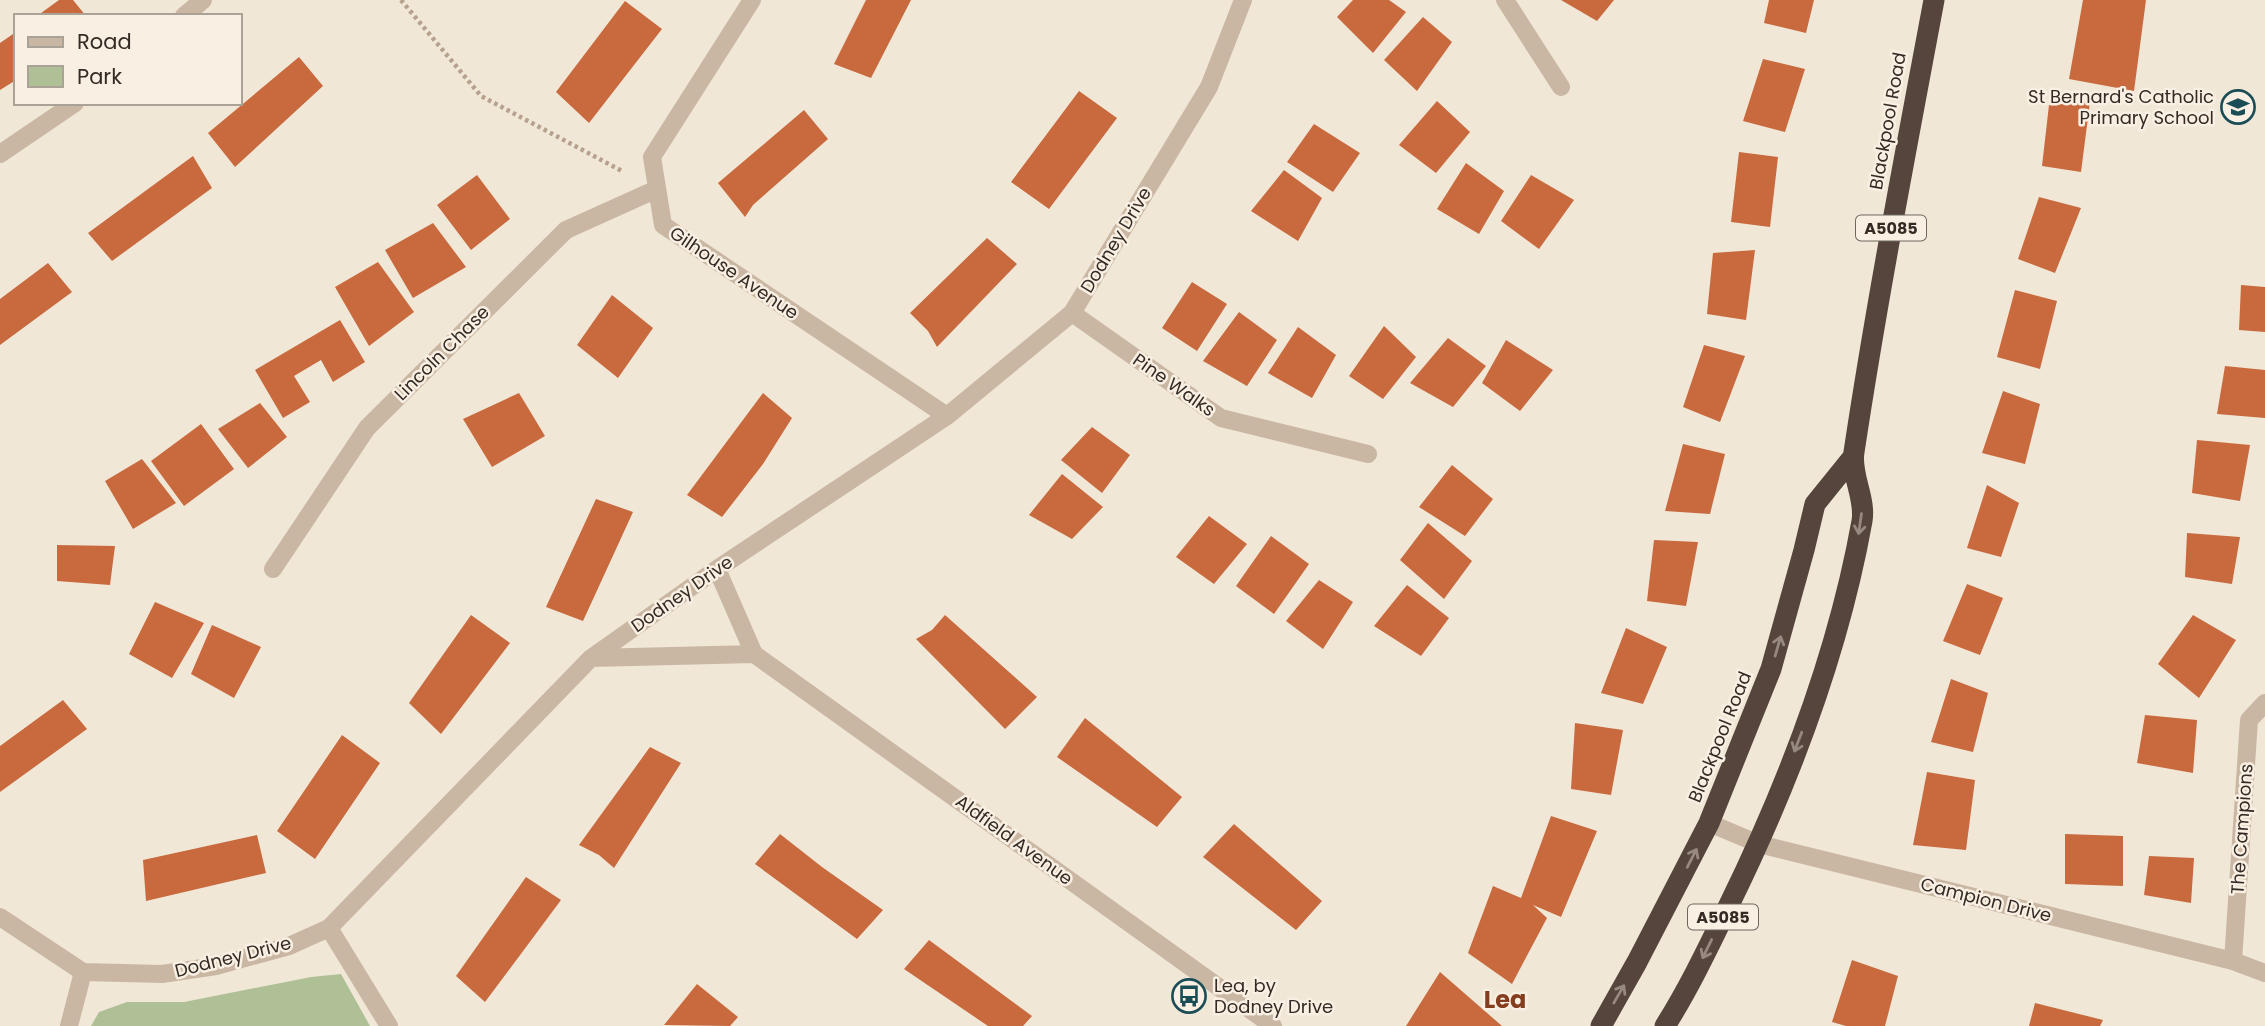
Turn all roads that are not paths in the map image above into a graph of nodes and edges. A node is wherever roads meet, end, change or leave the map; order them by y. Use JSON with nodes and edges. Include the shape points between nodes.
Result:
{"nodes":[{"id":1,"x":202,"y":0,"type":"edge"},
{"id":2,"x":752,"y":0,"type":"edge"},
{"id":3,"x":1243,"y":0,"type":"edge"},
{"id":4,"x":1505,"y":0,"type":"edge"},
{"id":5,"x":1934,"y":0,"type":"edge"},
{"id":6,"x":186,"y":14,"type":"edge"},
{"id":7,"x":1561,"y":87,"type":"dead end"},
{"id":8,"x":72,"y":105,"type":"edge"},
{"id":9,"x":0,"y":154,"type":"edge"},
{"id":10,"x":657,"y":189,"type":"junction"},
{"id":11,"x":1072,"y":313,"type":"junction"},
{"id":12,"x":947,"y":416,"type":"junction"},
{"id":13,"x":1368,"y":454,"type":"dead end"},
{"id":14,"x":1853,"y":457,"type":"junction"},
{"id":15,"x":273,"y":569,"type":"dead end"},
{"id":16,"x":717,"y":569,"type":"junction"},
{"id":17,"x":754,"y":654,"type":"junction"},
{"id":18,"x":591,"y":658,"type":"junction"},
{"id":19,"x":2265,"y":703,"type":"edge"},
{"id":20,"x":1709,"y":823,"type":"junction"},
{"id":21,"x":1759,"y":844,"type":"junction"},
{"id":22,"x":0,"y":917,"type":"edge"},
{"id":23,"x":328,"y":928,"type":"junction"},
{"id":24,"x":2233,"y":961,"type":"junction"},
{"id":25,"x":83,"y":972,"type":"junction"},
{"id":26,"x":2265,"y":973,"type":"edge"},
{"id":27,"x":69,"y":1026,"type":"edge"},
{"id":28,"x":389,"y":1026,"type":"edge"},
{"id":29,"x":1273,"y":1026,"type":"edge"},
{"id":30,"x":1601,"y":1026,"type":"edge"},
{"id":31,"x":1665,"y":1026,"type":"edge"}],
"edges":[{"from":1,"to":6,"type":"street"},
{"from":2,"to":10,"type":"street","name":"Gilhouse Avenue","via":[[652,157]]},
{"from":3,"to":11,"type":"street","name":"Dodney Drive","via":[[1209,87]]},
{"from":4,"to":7,"type":"street"},
{"from":5,"to":14,"type":"highway","name":"Blackpool Road","number":"A5085"},
{"from":8,"to":9,"type":"street"},
{"from":10,"to":12,"type":"street","name":"Gilhouse Avenue","via":[[663,225]]},
{"from":10,"to":15,"type":"street","name":"Lincoln Chase","via":[[566,230],[367,428]]},
{"from":11,"to":12,"type":"street","name":"Dodney Drive"},
{"from":11,"to":13,"type":"street","name":"Pine Walks","via":[[1221,418]]},
{"from":12,"to":16,"type":"street","name":"Dodney Drive"},
{"from":20,"to":14,"type":"highway","name":"Blackpool Road","number":"A5085","one_way":true,"via":[[1771,669],[1815,504]]},
{"from":14,"to":21,"type":"highway","name":"Blackpool Road","number":"A5085","one_way":true,"via":[[1863,517],[1850,575],[1822,681]]},
{"from":16,"to":17,"type":"street"},
{"from":16,"to":18,"type":"street","name":"Dodney Drive"},
{"from":17,"to":18,"type":"street"},
{"from":17,"to":29,"type":"street","name":"Aldfield Avenue"},
{"from":18,"to":23,"type":"street","name":"Dodney Drive"},
{"from":19,"to":24,"type":"street","name":"The Campions","via":[[2249,720]]},
{"from":20,"to":21,"type":"street","name":"Campion Drive"},
{"from":30,"to":20,"type":"highway","name":"Blackpool Road","number":"A5085","one_way":true},
{"from":21,"to":24,"type":"street","name":"Campion Drive"},
{"from":21,"to":31,"type":"highway","name":"Blackpool Road","number":"A5085","one_way":true},
{"from":22,"to":25,"type":"street"},
{"from":23,"to":25,"type":"street","name":"Dodney Drive","via":[[289,946],[216,966],[162,974]]},
{"from":23,"to":28,"type":"street"},
{"from":24,"to":26,"type":"street","name":"Campion Drive"},
{"from":25,"to":27,"type":"street"}]}
